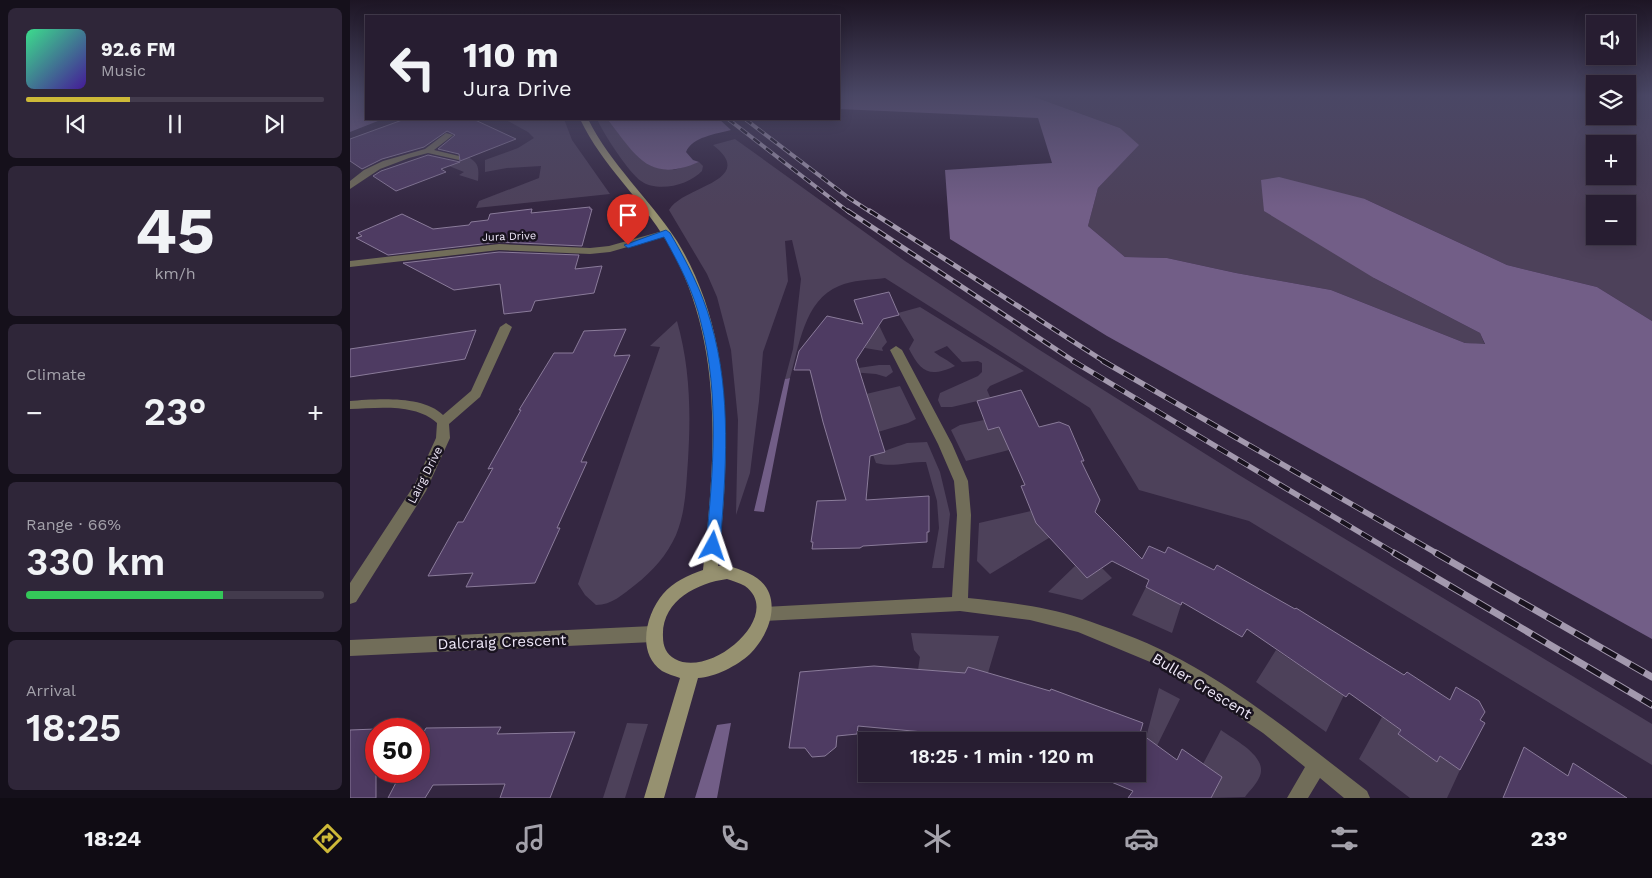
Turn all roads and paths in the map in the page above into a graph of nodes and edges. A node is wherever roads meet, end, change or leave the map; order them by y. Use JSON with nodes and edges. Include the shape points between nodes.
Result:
{"nodes":[{"id":1,"x":592,"y":132,"type":"edge"},
{"id":2,"x":449,"y":135,"type":"dead end"},
{"id":3,"x":428,"y":151,"type":"junction"},
{"id":4,"x":456,"y":158,"type":"dead end"},
{"id":5,"x":350,"y":186,"type":"edge"},
{"id":6,"x":666,"y":233,"type":"junction"},
{"id":7,"x":350,"y":264,"type":"edge"},
{"id":8,"x":506,"y":327,"type":"dead end"},
{"id":9,"x":896,"y":350,"type":"dead end"},
{"id":10,"x":350,"y":405,"type":"edge"},
{"id":11,"x":443,"y":422,"type":"junction"},
{"id":12,"x":710,"y":574,"type":"junction"},
{"id":13,"x":350,"y":598,"type":"edge"},
{"id":14,"x":960,"y":604,"type":"junction"},
{"id":15,"x":764,"y":614,"type":"junction"},
{"id":16,"x":654,"y":634,"type":"junction"},
{"id":17,"x":350,"y":648,"type":"edge"},
{"id":18,"x":691,"y":671,"type":"junction"},
{"id":19,"x":1317,"y":765,"type":"junction"},
{"id":20,"x":654,"y":798,"type":"edge"},
{"id":21,"x":1297,"y":798,"type":"edge"},
{"id":22,"x":1360,"y":798,"type":"edge"}],
"edges":[{"from":1,"to":6,"type":"main road","via":[[603,152]]},
{"from":2,"to":3,"type":"street"},
{"from":3,"to":4,"type":"street"},
{"from":3,"to":5,"type":"street","via":[[376,166]]},
{"from":6,"to":7,"type":"street","name":"Jura Drive","via":[[600,250],[499,247]]},
{"from":6,"to":12,"type":"main road","via":[[694,286],[714,357],[720,433]]},
{"from":8,"to":11,"type":"street","via":[[476,394]]},
{"from":9,"to":14,"type":"street","via":[[961,481],[964,515]]},
{"from":10,"to":11,"type":"street","via":[[420,408],[438,414]]},
{"from":11,"to":13,"type":"street","name":"Lairg Drive","via":[[443,438],[421,487]]},
{"from":12,"to":15,"type":"main road","via":[[728,572],[744,576],[756,585],[763,598]]},
{"from":12,"to":16,"type":"main road","via":[[693,580],[664,604],[656,620]]},
{"from":14,"to":15,"type":"street","name":"Buller Crescent"},
{"from":14,"to":19,"type":"street","name":"Buller Crescent","via":[[1030,613],[1079,625],[1161,658],[1269,727]]},
{"from":15,"to":18,"type":"main road","via":[[759,630],[736,656],[711,668]]},
{"from":16,"to":17,"type":"street","name":"Dalcraig Crescent"},
{"from":16,"to":18,"type":"main road","via":[[655,646],[668,664]]},
{"from":18,"to":20,"type":"main road"},
{"from":19,"to":21,"type":"street"},
{"from":19,"to":22,"type":"street","name":"Buller Crescent"}]}
